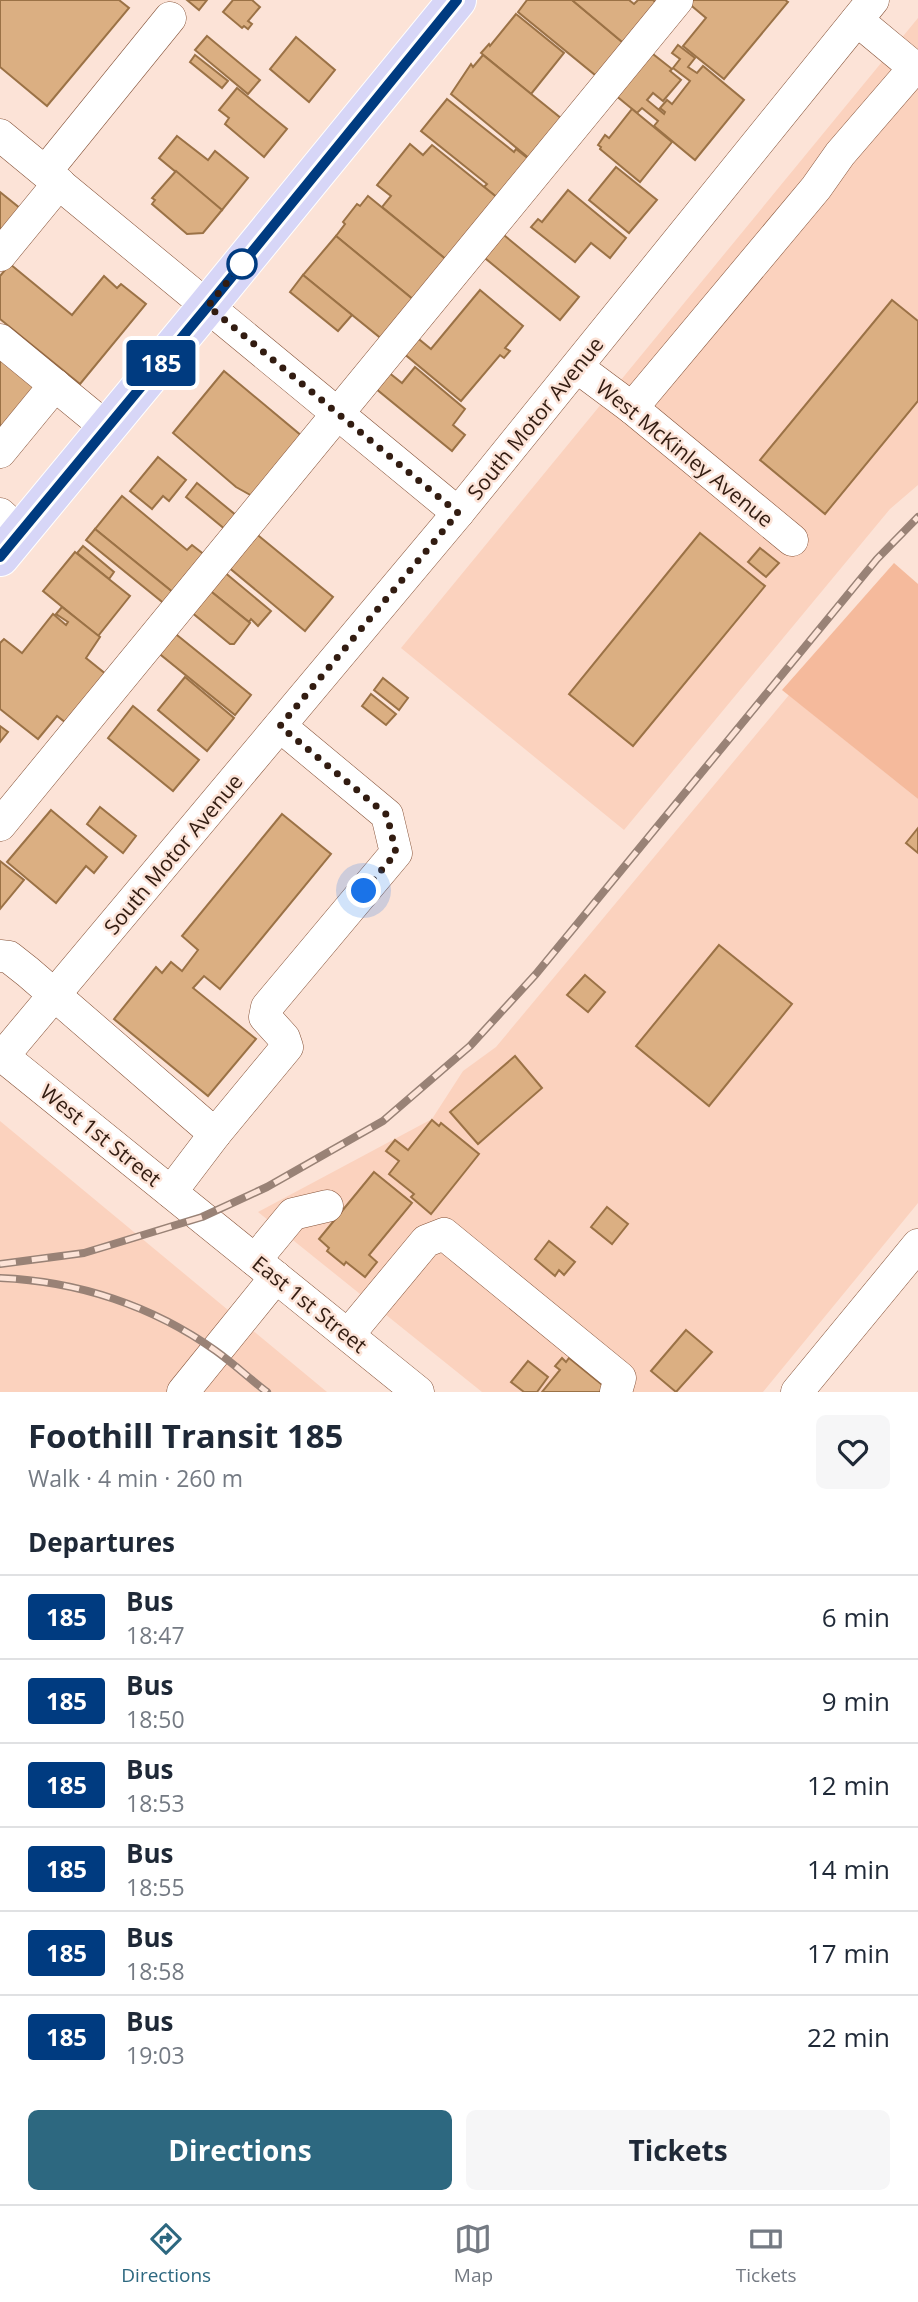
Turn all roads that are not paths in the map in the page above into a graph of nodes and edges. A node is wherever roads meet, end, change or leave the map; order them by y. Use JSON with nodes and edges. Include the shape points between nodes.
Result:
{"nodes":[{"id":1,"x":457,"y":0,"type":"edge"},
{"id":2,"x":677,"y":0,"type":"edge"},
{"id":3,"x":865,"y":10,"type":"edge"},
{"id":4,"x":170,"y":18,"type":"dead end"},
{"id":5,"x":0,"y":135,"type":"edge"},
{"id":6,"x":52,"y":177,"type":"junction"},
{"id":7,"x":0,"y":255,"type":"edge"},
{"id":8,"x":208,"y":306,"type":"junction"},
{"id":9,"x":0,"y":340,"type":"edge"},
{"id":10,"x":577,"y":367,"type":"junction"},
{"id":11,"x":55,"y":385,"type":"junction"},
{"id":12,"x":632,"y":408,"type":"junction"},
{"id":13,"x":338,"y":413,"type":"junction"},
{"id":14,"x":107,"y":428,"type":"junction"},
{"id":15,"x":0,"y":452,"type":"edge"},
{"id":16,"x":458,"y":513,"type":"junction"},
{"id":17,"x":5,"y":539,"type":"edge"},
{"id":18,"x":792,"y":540,"type":"dead end"},
{"id":19,"x":280,"y":726,"type":"junction"},
{"id":20,"x":0,"y":825,"type":"edge"},
{"id":21,"x":0,"y":956,"type":"edge"},
{"id":22,"x":54,"y":996,"type":"junction"},
{"id":23,"x":2,"y":1055,"type":"edge"},
{"id":24,"x":215,"y":1134,"type":"junction"},
{"id":25,"x":171,"y":1192,"type":"junction"},
{"id":26,"x":327,"y":1206,"type":"dead end"},
{"id":27,"x":202,"y":1217,"type":"joint"},
{"id":28,"x":918,"y":1245,"type":"edge"},
{"id":29,"x":266,"y":1269,"type":"junction"},
{"id":30,"x":348,"y":1335,"type":"junction"},
{"id":31,"x":183,"y":1392,"type":"edge"},
{"id":32,"x":418,"y":1392,"type":"edge"},
{"id":33,"x":616,"y":1392,"type":"edge"},
{"id":34,"x":797,"y":1392,"type":"edge"}],
"edges":[{"from":1,"to":8,"type":"main road"},
{"from":2,"to":13,"type":"street"},
{"from":3,"to":10,"type":"street","name":"South Motor Avenue"},
{"from":3,"to":12,"type":"street","via":[[910,64],[909,74]]},
{"from":4,"to":6,"type":"street"},
{"from":5,"to":6,"type":"street"},
{"from":6,"to":7,"type":"street"},
{"from":6,"to":8,"type":"street"},
{"from":8,"to":13,"type":"street"},
{"from":8,"to":14,"type":"main road"},
{"from":9,"to":11,"type":"street"},
{"from":10,"to":12,"type":"street","name":"West McKinley Avenue"},
{"from":10,"to":16,"type":"street","name":"South Motor Avenue"},
{"from":11,"to":14,"type":"street"},
{"from":11,"to":15,"type":"street"},
{"from":12,"to":18,"type":"street","name":"West McKinley Avenue"},
{"from":13,"to":16,"type":"street"},
{"from":13,"to":20,"type":"street"},
{"from":14,"to":17,"type":"main road"},
{"from":16,"to":19,"type":"street","name":"South Motor Avenue"},
{"from":19,"to":22,"type":"street","name":"South Motor Avenue"},
{"from":19,"to":24,"type":"street","via":[[387,815],[396,853],[267,1007],[265,1017],[287,1046]]},
{"from":21,"to":22,"type":"street","via":[[9,957]]},
{"from":22,"to":23,"type":"street","name":"South Motor Avenue"},
{"from":22,"to":24,"type":"street"},
{"from":23,"to":25,"type":"street","name":"West 1st Street"},
{"from":24,"to":25,"type":"street"},
{"from":25,"to":27,"type":"street","name":"West 1st Street"},
{"from":26,"to":29,"type":"street","via":[[293,1214]]},
{"from":27,"to":29,"type":"street","name":"East 1st Street"},
{"from":28,"to":34,"type":"street"},
{"from":29,"to":30,"type":"street","name":"East 1st Street"},
{"from":29,"to":31,"type":"street"},
{"from":30,"to":32,"type":"street","name":"East 1st Street"},
{"from":30,"to":33,"type":"street","via":[[426,1241],[444,1234],[620,1378]]}]}
